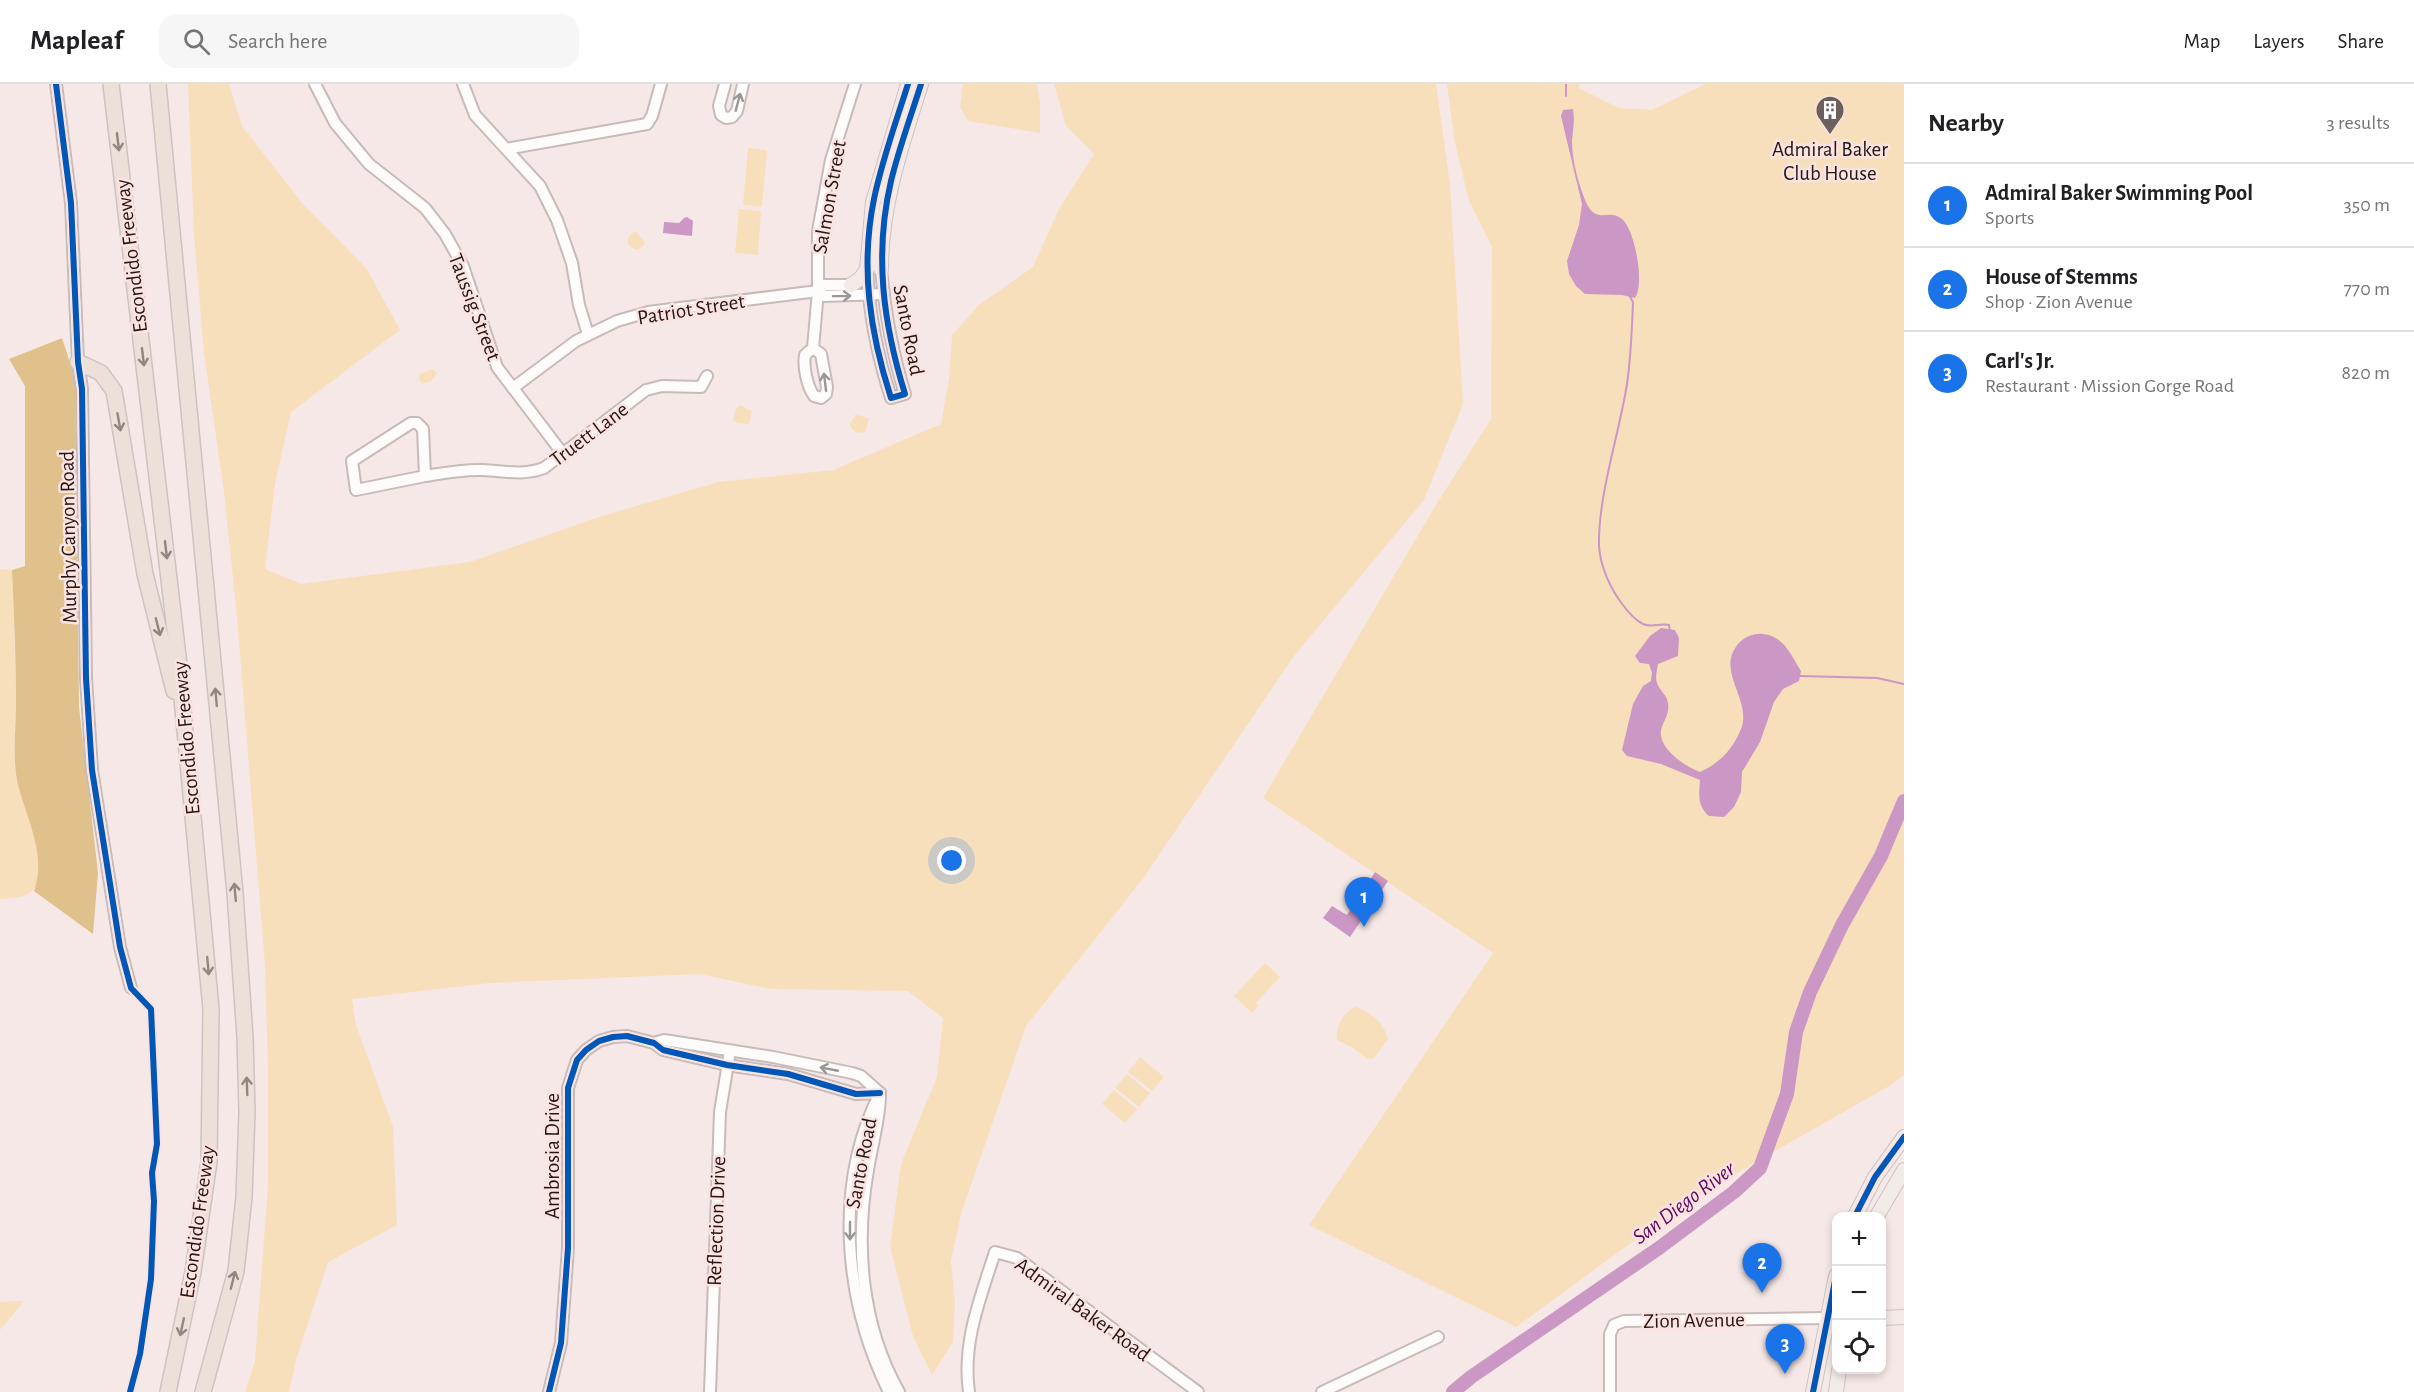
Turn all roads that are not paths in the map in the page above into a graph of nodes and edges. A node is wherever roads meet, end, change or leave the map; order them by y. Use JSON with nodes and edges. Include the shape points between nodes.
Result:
{"nodes":[{"id":1,"x":56,"y":84,"type":"edge"},
{"id":2,"x":111,"y":84,"type":"edge"},
{"id":3,"x":158,"y":84,"type":"edge"},
{"id":4,"x":315,"y":84,"type":"edge"},
{"id":5,"x":463,"y":84,"type":"edge"},
{"id":6,"x":662,"y":84,"type":"edge"},
{"id":7,"x":725,"y":84,"type":"edge"},
{"id":8,"x":743,"y":84,"type":"edge"},
{"id":9,"x":855,"y":84,"type":"edge"},
{"id":10,"x":908,"y":84,"type":"edge"},
{"id":11,"x":921,"y":84,"type":"edge"},
{"id":12,"x":506,"y":149,"type":"junction"},
{"id":13,"x":874,"y":269,"type":"junction"},
{"id":14,"x":851,"y":285,"type":"joint"},
{"id":15,"x":818,"y":291,"type":"junction"},
{"id":16,"x":884,"y":294,"type":"junction"},
{"id":17,"x":868,"y":295,"type":"junction"},
{"id":18,"x":588,"y":334,"type":"junction"},
{"id":19,"x":813,"y":348,"type":"dead end"},
{"id":20,"x":78,"y":362,"type":"junction"},
{"id":21,"x":707,"y":376,"type":"dead end"},
{"id":22,"x":513,"y":388,"type":"junction"},
{"id":23,"x":562,"y":454,"type":"junction"},
{"id":24,"x":425,"y":476,"type":"junction"},
{"id":25,"x":186,"y":741,"type":"junction"},
{"id":26,"x":131,"y":988,"type":"dead end"},
{"id":27,"x":654,"y":1043,"type":"junction"},
{"id":28,"x":730,"y":1051,"type":"junction"},
{"id":29,"x":727,"y":1065,"type":"junction"},
{"id":30,"x":880,"y":1093,"type":"junction"},
{"id":31,"x":1904,"y":1137,"type":"edge"},
{"id":32,"x":1904,"y":1170,"type":"edge"},
{"id":33,"x":1857,"y":1212,"type":"edge"},
{"id":34,"x":1879,"y":1212,"type":"edge"},
{"id":35,"x":1904,"y":1317,"type":"edge"},
{"id":36,"x":1832,"y":1318,"type":"edge"},
{"id":37,"x":1886,"y":1318,"type":"edge"},
{"id":38,"x":1438,"y":1337,"type":"dead end"},
{"id":39,"x":1838,"y":1374,"type":"edge"},
{"id":40,"x":168,"y":1392,"type":"edge"},
{"id":41,"x":203,"y":1392,"type":"edge"},
{"id":42,"x":549,"y":1392,"type":"edge"},
{"id":43,"x":710,"y":1392,"type":"edge"},
{"id":44,"x":889,"y":1392,"type":"edge"},
{"id":45,"x":899,"y":1392,"type":"edge"},
{"id":46,"x":969,"y":1392,"type":"edge"},
{"id":47,"x":1198,"y":1392,"type":"edge"},
{"id":48,"x":1322,"y":1392,"type":"edge"},
{"id":49,"x":1610,"y":1392,"type":"edge"},
{"id":50,"x":1813,"y":1392,"type":"edge"},
{"id":51,"x":1836,"y":1392,"type":"edge"}],
"edges":[{"from":1,"to":20,"type":"street","name":"Murphy Canyon Road","via":[[71,203]]},
{"from":2,"to":25,"type":"highway","name":"Escondido Freeway","one_way":true},
{"from":41,"to":3,"type":"highway","name":"Escondido Freeway","one_way":true,"via":[[236,1271],[244,1197],[245,1037],[236,903]]},
{"from":4,"to":22,"type":"street","name":"Taussig Street","via":[[335,123],[369,164],[424,208],[445,234],[463,266],[497,367]]},
{"from":5,"to":12,"type":"street","via":[[475,115]]},
{"from":6,"to":12,"type":"street","via":[[647,124]]},
{"from":7,"to":8,"type":"street","one_way":true,"via":[[719,106],[726,118],[737,111]]},
{"from":9,"to":15,"type":"street","name":"Salmon Street","via":[[831,160],[818,231]]},
{"from":10,"to":13,"type":"main road","name":"Santo Road","via":[[873,202]]},
{"from":11,"to":13,"type":"main road","name":"Santo Road","via":[[892,178]]},
{"from":12,"to":18,"type":"street","via":[[540,186],[557,220],[572,263]]},
{"from":13,"to":14,"type":"main road"},
{"from":13,"to":16,"type":"street","name":"Santo Road"},
{"from":13,"to":17,"type":"street","name":"Santo Road"},
{"from":14,"to":15,"type":"street","name":"Patriot Street","via":[[824,285]]},
{"from":15,"to":17,"type":"street","name":"Patriot Street","one_way":true,"via":[[824,296]]},
{"from":15,"to":18,"type":"street","name":"Patriot Street","via":[[648,312]]},
{"from":15,"to":19,"type":"street","name":"Salmon Street"},
{"from":16,"to":17,"type":"street","name":"Patriot Street"},
{"from":16,"to":17,"type":"street","name":"Santo Road","via":[[891,344],[905,394],[891,398],[880,364]]},
{"from":18,"to":22,"type":"street","name":"Patriot Street"},
{"from":20,"to":25,"type":"highway","one_way":true,"via":[[101,374],[114,391],[145,574]]},
{"from":20,"to":26,"type":"street","name":"Murphy Canyon Road","via":[[82,389],[86,678],[92,770],[120,947]]},
{"from":21,"to":23,"type":"street","name":"Truett Lane","via":[[701,387],[662,386],[646,390]]},
{"from":22,"to":23,"type":"street","name":"Taussig Street"},
{"from":23,"to":24,"type":"street","name":"Truett Lane","via":[[530,473],[481,470]]},
{"from":24,"to":24,"type":"street","name":"Truett Lane","via":[[423,429],[417,423],[411,423],[352,461],[356,490]]},
{"from":25,"to":40,"type":"highway","name":"Escondido Freeway","one_way":true,"via":[[211,1009],[209,1162],[194,1272]]},
{"from":27,"to":28,"type":"street","name":"Ambrosia Drive","via":[[664,1040]]},
{"from":27,"to":29,"type":"street","name":"Ambrosia Drive","via":[[663,1050]]},
{"from":27,"to":42,"type":"street","name":"Ambrosia Drive","via":[[627,1035],[599,1041],[577,1060],[570,1076],[568,1248],[561,1343]]},
{"from":28,"to":29,"type":"street","name":"Reflection Drive"},
{"from":30,"to":28,"type":"street","name":"Ambrosia Drive","one_way":true,"via":[[852,1073]]},
{"from":29,"to":30,"type":"street","name":"Ambrosia Drive","via":[[788,1074],[856,1094]]},
{"from":29,"to":43,"type":"street","name":"Reflection Drive","via":[[720,1112]]},
{"from":30,"to":44,"type":"street","name":"Santo Road","one_way":true,"via":[[860,1148],[849,1234],[853,1279],[865,1332]]},
{"from":30,"to":45,"type":"street","name":"Santo Road","via":[[860,1236],[864,1285],[875,1335]]},
{"from":31,"to":33,"type":"main road","via":[[1875,1177]]},
{"from":32,"to":34,"type":"main road"},
{"from":35,"to":37,"type":"main road"},
{"from":36,"to":49,"type":"street","name":"Zion Avenue","via":[[1624,1321],[1614,1325],[1611,1334]]},
{"from":36,"to":50,"type":"main road"},
{"from":38,"to":48,"type":"street"},
{"from":39,"to":51,"type":"main road"},
{"from":46,"to":47,"type":"street","name":"Admiral Baker Road","via":[[971,1325],[995,1252],[1017,1258]]}]}
